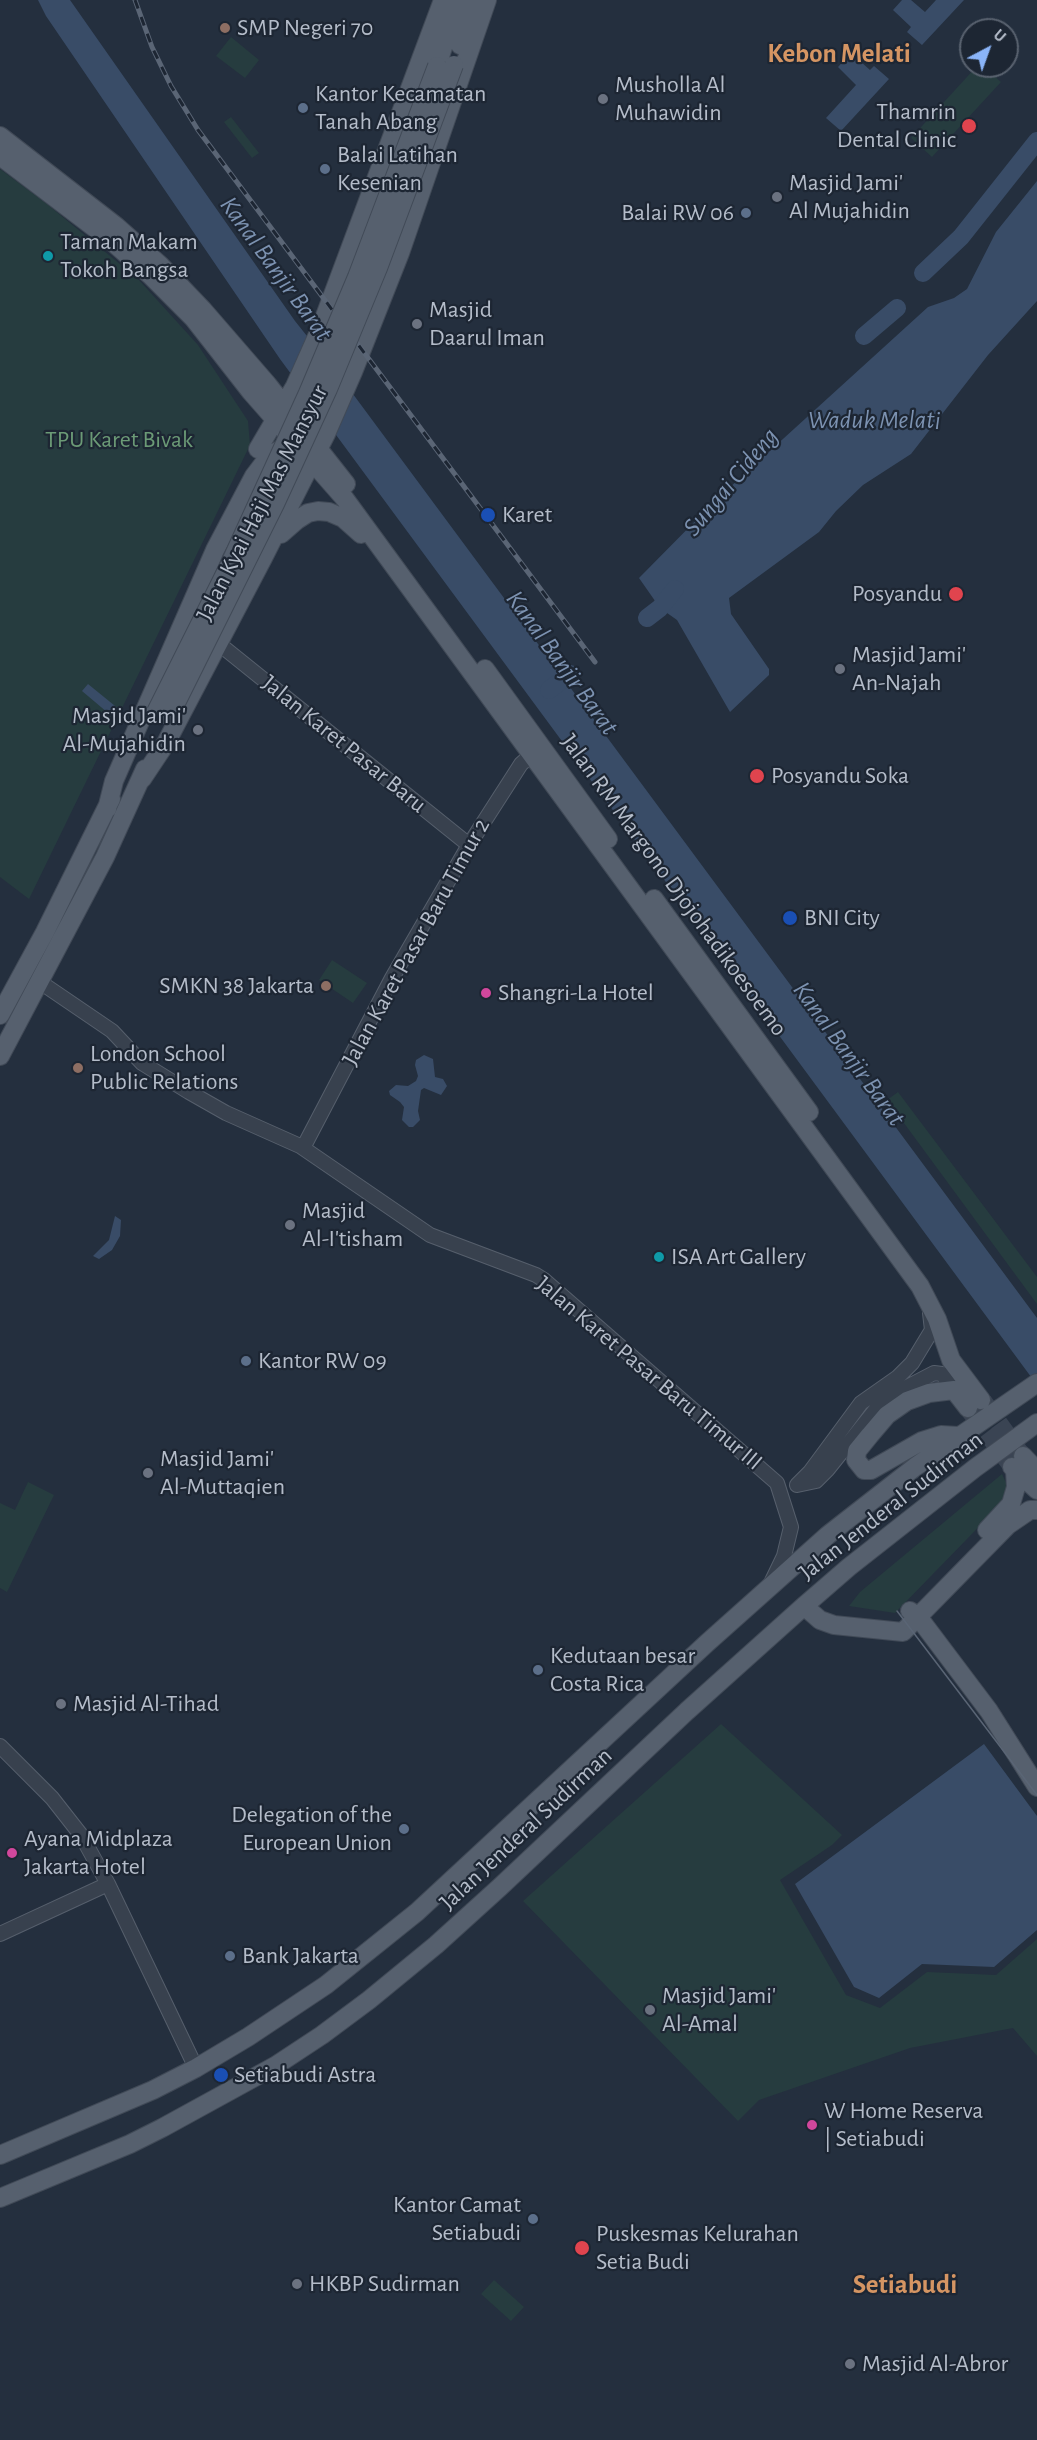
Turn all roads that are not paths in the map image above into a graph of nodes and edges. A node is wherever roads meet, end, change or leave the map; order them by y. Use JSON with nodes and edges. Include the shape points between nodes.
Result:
{"nodes":[{"id":1,"x":443,"y":0,"type":"edge"},
{"id":2,"x":458,"y":0,"type":"edge"},
{"id":3,"x":472,"y":0,"type":"edge"},
{"id":4,"x":487,"y":0,"type":"edge"},
{"id":5,"x":446,"y":66,"type":"junction"},
{"id":6,"x":0,"y":136,"type":"edge"},
{"id":7,"x":0,"y":156,"type":"edge"},
{"id":8,"x":65,"y":196,"type":"junction"},
{"id":9,"x":81,"y":208,"type":"junction"},
{"id":10,"x":345,"y":263,"type":"junction"},
{"id":11,"x":387,"y":286,"type":"junction"},
{"id":12,"x":349,"y":376,"type":"junction"},
{"id":13,"x":252,"y":393,"type":"junction"},
{"id":14,"x":289,"y":413,"type":"junction"},
{"id":15,"x":313,"y":445,"type":"junction"},
{"id":16,"x":258,"y":449,"type":"junction"},
{"id":17,"x":254,"y":476,"type":"junction"},
{"id":18,"x":345,"y":499,"type":"junction"},
{"id":19,"x":291,"y":504,"type":"junction"},
{"id":20,"x":215,"y":550,"type":"junction"},
{"id":21,"x":386,"y":555,"type":"junction"},
{"id":22,"x":263,"y":558,"type":"junction"},
{"id":23,"x":218,"y":643,"type":"junction"},
{"id":24,"x":163,"y":715,"type":"junction"},
{"id":25,"x":537,"y":749,"type":"junction"},
{"id":26,"x":142,"y":779,"type":"junction"},
{"id":27,"x":107,"y":809,"type":"junction"},
{"id":28,"x":469,"y":845,"type":"junction"},
{"id":29,"x":40,"y":982,"type":"junction"},
{"id":30,"x":0,"y":1015,"type":"edge"},
{"id":31,"x":0,"y":1056,"type":"edge"},
{"id":32,"x":303,"y":1148,"type":"junction"},
{"id":33,"x":918,"y":1266,"type":"junction"},
{"id":34,"x":920,"y":1287,"type":"junction"},
{"id":35,"x":959,"y":1379,"type":"junction"},
{"id":36,"x":1037,"y":1383,"type":"edge"},
{"id":37,"x":975,"y":1404,"type":"tunnel mouth"},
{"id":38,"x":1037,"y":1423,"type":"edge"},
{"id":39,"x":958,"y":1436,"type":"junction"},
{"id":40,"x":1016,"y":1464,"type":"junction"},
{"id":41,"x":1037,"y":1471,"type":"edge"},
{"id":42,"x":777,"y":1483,"type":"junction"},
{"id":43,"x":797,"y":1485,"type":"junction"},
{"id":44,"x":1037,"y":1490,"type":"edge"},
{"id":45,"x":1037,"y":1510,"type":"edge"},
{"id":46,"x":770,"y":1586,"type":"junction"},
{"id":47,"x":804,"y":1606,"type":"junction"},
{"id":48,"x":914,"y":1615,"type":"junction"},
{"id":49,"x":0,"y":1746,"type":"edge"},
{"id":50,"x":1037,"y":1787,"type":"edge"},
{"id":51,"x":108,"y":1884,"type":"junction"},
{"id":52,"x":0,"y":1934,"type":"edge"},
{"id":53,"x":196,"y":2068,"type":"junction"},
{"id":54,"x":0,"y":2155,"type":"edge"},
{"id":55,"x":0,"y":2198,"type":"edge"}],
"edges":[{"from":1,"to":10,"type":"main road","name":"Jalan Kyai Haji Mas Mansyur"},
{"from":2,"to":5,"type":"main road","name":"Jalan Kyai Haji Mas Mansyur"},
{"from":3,"to":5,"type":"main road","name":"Jalan Kyai Haji Mas Mansyur"},
{"from":4,"to":11,"type":"main road","name":"Jalan Kyai Haji Mas Mansyur"},
{"from":5,"to":24,"type":"main road","name":"Jalan Kyai Haji Mas Mansyur","bridge":true,"via":[[305,401]]},
{"from":6,"to":8,"type":"main road"},
{"from":7,"to":8,"type":"main road"},
{"from":8,"to":9,"type":"main road"},
{"from":9,"to":13,"type":"main road","via":[[194,319]]},
{"from":9,"to":14,"type":"main road","via":[[116,226],[167,273]]},
{"from":10,"to":11,"type":"main road","via":[[352,278],[360,284]]},
{"from":10,"to":14,"type":"main road","name":"Jalan Kyai Haji Mas Mansyur","via":[[295,387]]},
{"from":11,"to":12,"type":"main road","name":"Jalan Kyai Haji Mas Mansyur"},
{"from":12,"to":14,"type":"main road","bridge":true},
{"from":12,"to":15,"type":"main road","name":"Jalan Kyai Haji Mas Mansyur"},
{"from":13,"to":14,"type":"main road"},
{"from":13,"to":16,"type":"main road","via":[[260,422]]},
{"from":14,"to":15,"type":"main road"},
{"from":14,"to":16,"type":"main road","name":"Jalan Kyai Haji Mas Mansyur"},
{"from":15,"to":17,"type":"main road","name":"Jalan Kyai Haji Mas Mansyur","via":[[276,451]]},
{"from":15,"to":18,"type":"main road","name":"Jalan RM Margono Djojohadikoesoemo"},
{"from":15,"to":19,"type":"main road","name":"Jalan Kyai Haji Mas Mansyur"},
{"from":15,"to":25,"type":"main road","name":"Jalan RM Margono Djojohadikoesoemo"},
{"from":16,"to":17,"type":"main road"},
{"from":17,"to":20,"type":"main road","name":"Jalan Kyai Haji Mas Mansyur"},
{"from":18,"to":19,"type":"main road","via":[[312,486]]},
{"from":18,"to":21,"type":"main road","name":"Jalan RM Margono Djojohadikoesoemo"},
{"from":19,"to":20,"type":"main road","via":[[281,483],[266,482],[232,539]]},
{"from":19,"to":22,"type":"main road","name":"Jalan Kyai Haji Mas Mansyur"},
{"from":20,"to":27,"type":"main road","name":"Jalan Kyai Haji Mas Mansyur","via":[[114,781]]},
{"from":21,"to":22,"type":"main road","via":[[343,518],[318,511],[297,520]]},
{"from":21,"to":25,"type":"main road","name":"Jalan RM Margono Djojohadikoesoemo"},
{"from":22,"to":23,"type":"main road","name":"Jalan Kyai Haji Mas Mansyur"},
{"from":23,"to":26,"type":"main road","name":"Jalan Kyai Haji Mas Mansyur","via":[[166,743]]},
{"from":23,"to":28,"type":"street","name":"Jalan Karet Pasar Baru"},
{"from":24,"to":26,"type":"main road","name":"Jalan Kyai Haji Mas Mansyur"},
{"from":24,"to":27,"type":"main road","name":"Jalan Kyai Haji Mas Mansyur"},
{"from":25,"to":28,"type":"street","name":"Jalan Karet Pasar Baru Timur 2","via":[[521,764]]},
{"from":25,"to":33,"type":"main road","name":"Jalan RM Margono Djojohadikoesoemo","via":[[723,992]]},
{"from":25,"to":34,"type":"main road","name":"Jalan RM Margono Djojohadikoesoemo"},
{"from":26,"to":29,"type":"main road","name":"Jalan Kyai Haji Mas Mansyur"},
{"from":27,"to":30,"type":"main road","name":"Jalan Kyai Haji Mas Mansyur"},
{"from":28,"to":32,"type":"street","name":"Jalan Karet Pasar Baru Timur 2","via":[[392,978]]},
{"from":29,"to":31,"type":"main road","name":"Jalan Kyai Haji Mas Mansyur"},
{"from":29,"to":32,"type":"street","name":"Jalan Karet Pasar Baru Timur III","via":[[112,1031],[142,1062],[167,1079],[226,1113]]},
{"from":32,"to":42,"type":"street","name":"Jalan Karet Pasar Baru Timur III","via":[[417,1227],[453,1245],[536,1275]]},
{"from":33,"to":34,"type":"street"},
{"from":33,"to":35,"type":"main road","name":"Jalan RM Margono Djojohadikoesoemo","via":[[941,1307]]},
{"from":34,"to":35,"type":"main road","name":"Jalan RM Margono Djojohadikoesoemo"},
{"from":34,"to":43,"type":"street","via":[[932,1317],[932,1330],[925,1345],[898,1377],[861,1402]]},
{"from":35,"to":37,"type":"main road"},
{"from":35,"to":39,"type":"main road","via":[[894,1409],[859,1449],[856,1460],[864,1470],[872,1470],[922,1441],[941,1435]]},
{"from":35,"to":43,"type":"street","via":[[933,1373],[909,1386],[876,1409],[816,1481]]},
{"from":36,"to":39,"type":"main road","name":"Jalan Jenderal Sudirman"},
{"from":38,"to":47,"type":"main road","name":"Jalan Jenderal Sudirman","via":[[957,1482]]},
{"from":39,"to":46,"type":"main road","name":"Jalan Jenderal Sudirman","via":[[828,1535]]},
{"from":40,"to":41,"type":"main road"},
{"from":40,"to":44,"type":"main road"},
{"from":40,"to":48,"type":"main road","via":[[1011,1504]]},
{"from":42,"to":43,"type":"street"},
{"from":42,"to":46,"type":"street","name":"Jalan Karet Pasar Baru Timur III","via":[[791,1527],[784,1556]]},
{"from":45,"to":48,"type":"main road","via":[[1030,1510],[1008,1525]]},
{"from":46,"to":53,"type":"main road","name":"Jalan Jenderal Sudirman","via":[[397,1930],[326,1985]]},
{"from":47,"to":48,"type":"main road","via":[[820,1620],[834,1625],[886,1631],[903,1632]]},
{"from":47,"to":55,"type":"main road","name":"Jalan Jenderal Sudirman","via":[[444,1938],[322,2035],[243,2085],[162,2128]]},
{"from":48,"to":50,"type":"main road","via":[[989,1711]]},
{"from":49,"to":51,"type":"street","via":[[67,1816]]},
{"from":51,"to":52,"type":"street"},
{"from":51,"to":53,"type":"street"},
{"from":53,"to":54,"type":"main road","name":"Jalan Jenderal Sudirman"}]}
